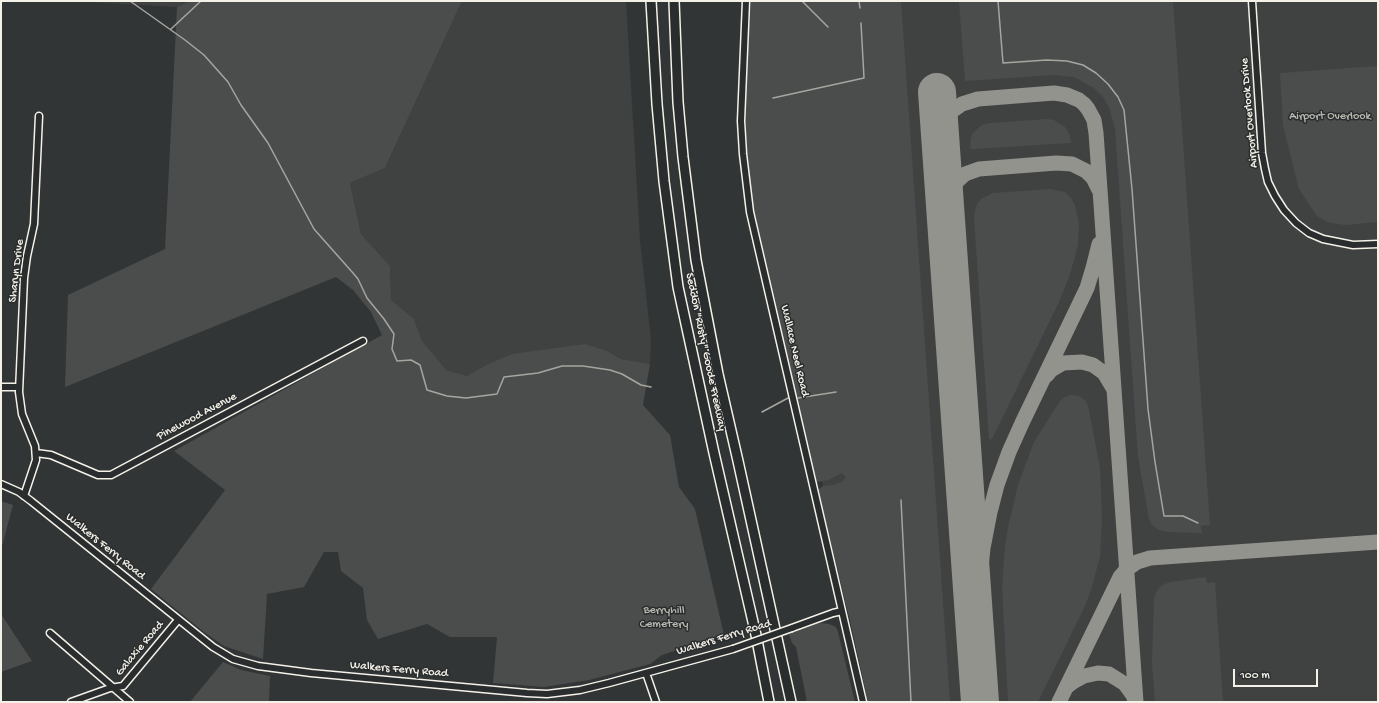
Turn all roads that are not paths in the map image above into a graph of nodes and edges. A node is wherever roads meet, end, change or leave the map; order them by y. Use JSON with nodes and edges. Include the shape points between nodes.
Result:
{"nodes":[{"id":1,"x":651,"y":1,"type":"edge"},
{"id":2,"x":674,"y":1,"type":"edge"},
{"id":3,"x":746,"y":1,"type":"edge"},
{"id":4,"x":1252,"y":1,"type":"edge"},
{"id":5,"x":39,"y":116,"type":"dead end"},
{"id":6,"x":1378,"y":244,"type":"edge"},
{"id":7,"x":363,"y":341,"type":"dead end"},
{"id":8,"x":1,"y":387,"type":"edge"},
{"id":9,"x":19,"y":387,"type":"junction"},
{"id":10,"x":36,"y":453,"type":"junction"},
{"id":11,"x":1,"y":484,"type":"edge"},
{"id":12,"x":24,"y":496,"type":"junction"},
{"id":13,"x":842,"y":611,"type":"junction"},
{"id":14,"x":178,"y":620,"type":"junction"},
{"id":15,"x":50,"y":633,"type":"dead end"},
{"id":16,"x":646,"y":673,"type":"junction"},
{"id":17,"x":114,"y":688,"type":"junction"},
{"id":18,"x":71,"y":702,"type":"edge"},
{"id":19,"x":130,"y":702,"type":"edge"},
{"id":20,"x":656,"y":702,"type":"edge"},
{"id":21,"x":770,"y":702,"type":"edge"},
{"id":22,"x":791,"y":702,"type":"edge"},
{"id":23,"x":863,"y":702,"type":"edge"}],
"edges":[{"from":1,"to":21,"type":"highway","name":"Seddon \"Rusty\" Goode Freeway","via":[[664,181],[678,287]]},
{"from":2,"to":22,"type":"highway","name":"Seddon \"Rusty\" Goode Freeway","via":[[678,102],[696,260],[718,374]]},
{"from":3,"to":13,"type":"street","name":"Wallace Neel Road","via":[[741,121],[747,194]]},
{"from":4,"to":6,"type":"street","name":"Airport Overlook Drive","via":[[1262,153],[1268,182],[1275,196],[1284,210],[1309,233],[1337,243]]},
{"from":5,"to":9,"type":"street","name":"Sharyn Drive","via":[[34,224],[24,278]]},
{"from":7,"to":10,"type":"street","name":"Pinewood Avenue","via":[[111,475],[98,475],[51,455]]},
{"from":8,"to":9,"type":"street"},
{"from":9,"to":10,"type":"street","name":"Sharyn Drive","via":[[22,414]]},
{"from":10,"to":12,"type":"street","name":"Sharyn Drive"},
{"from":11,"to":12,"type":"street","name":"Walkers Ferry Road"},
{"from":12,"to":14,"type":"street","name":"Walkers Ferry Road"},
{"from":13,"to":16,"type":"street","name":"Walkers Ferry Road","bridge":true,"via":[[733,649]]},
{"from":13,"to":23,"type":"street","name":"Wallace Neel Road"},
{"from":14,"to":16,"type":"street","name":"Walkers Ferry Road","via":[[213,647],[233,658],[277,669],[547,694],[580,690]]},
{"from":14,"to":17,"type":"street","name":"Galaxie Road","via":[[126,684]]},
{"from":15,"to":17,"type":"street"},
{"from":16,"to":20,"type":"street"},
{"from":17,"to":18,"type":"street","name":"Galaxie Road"},
{"from":17,"to":19,"type":"street"}]}
